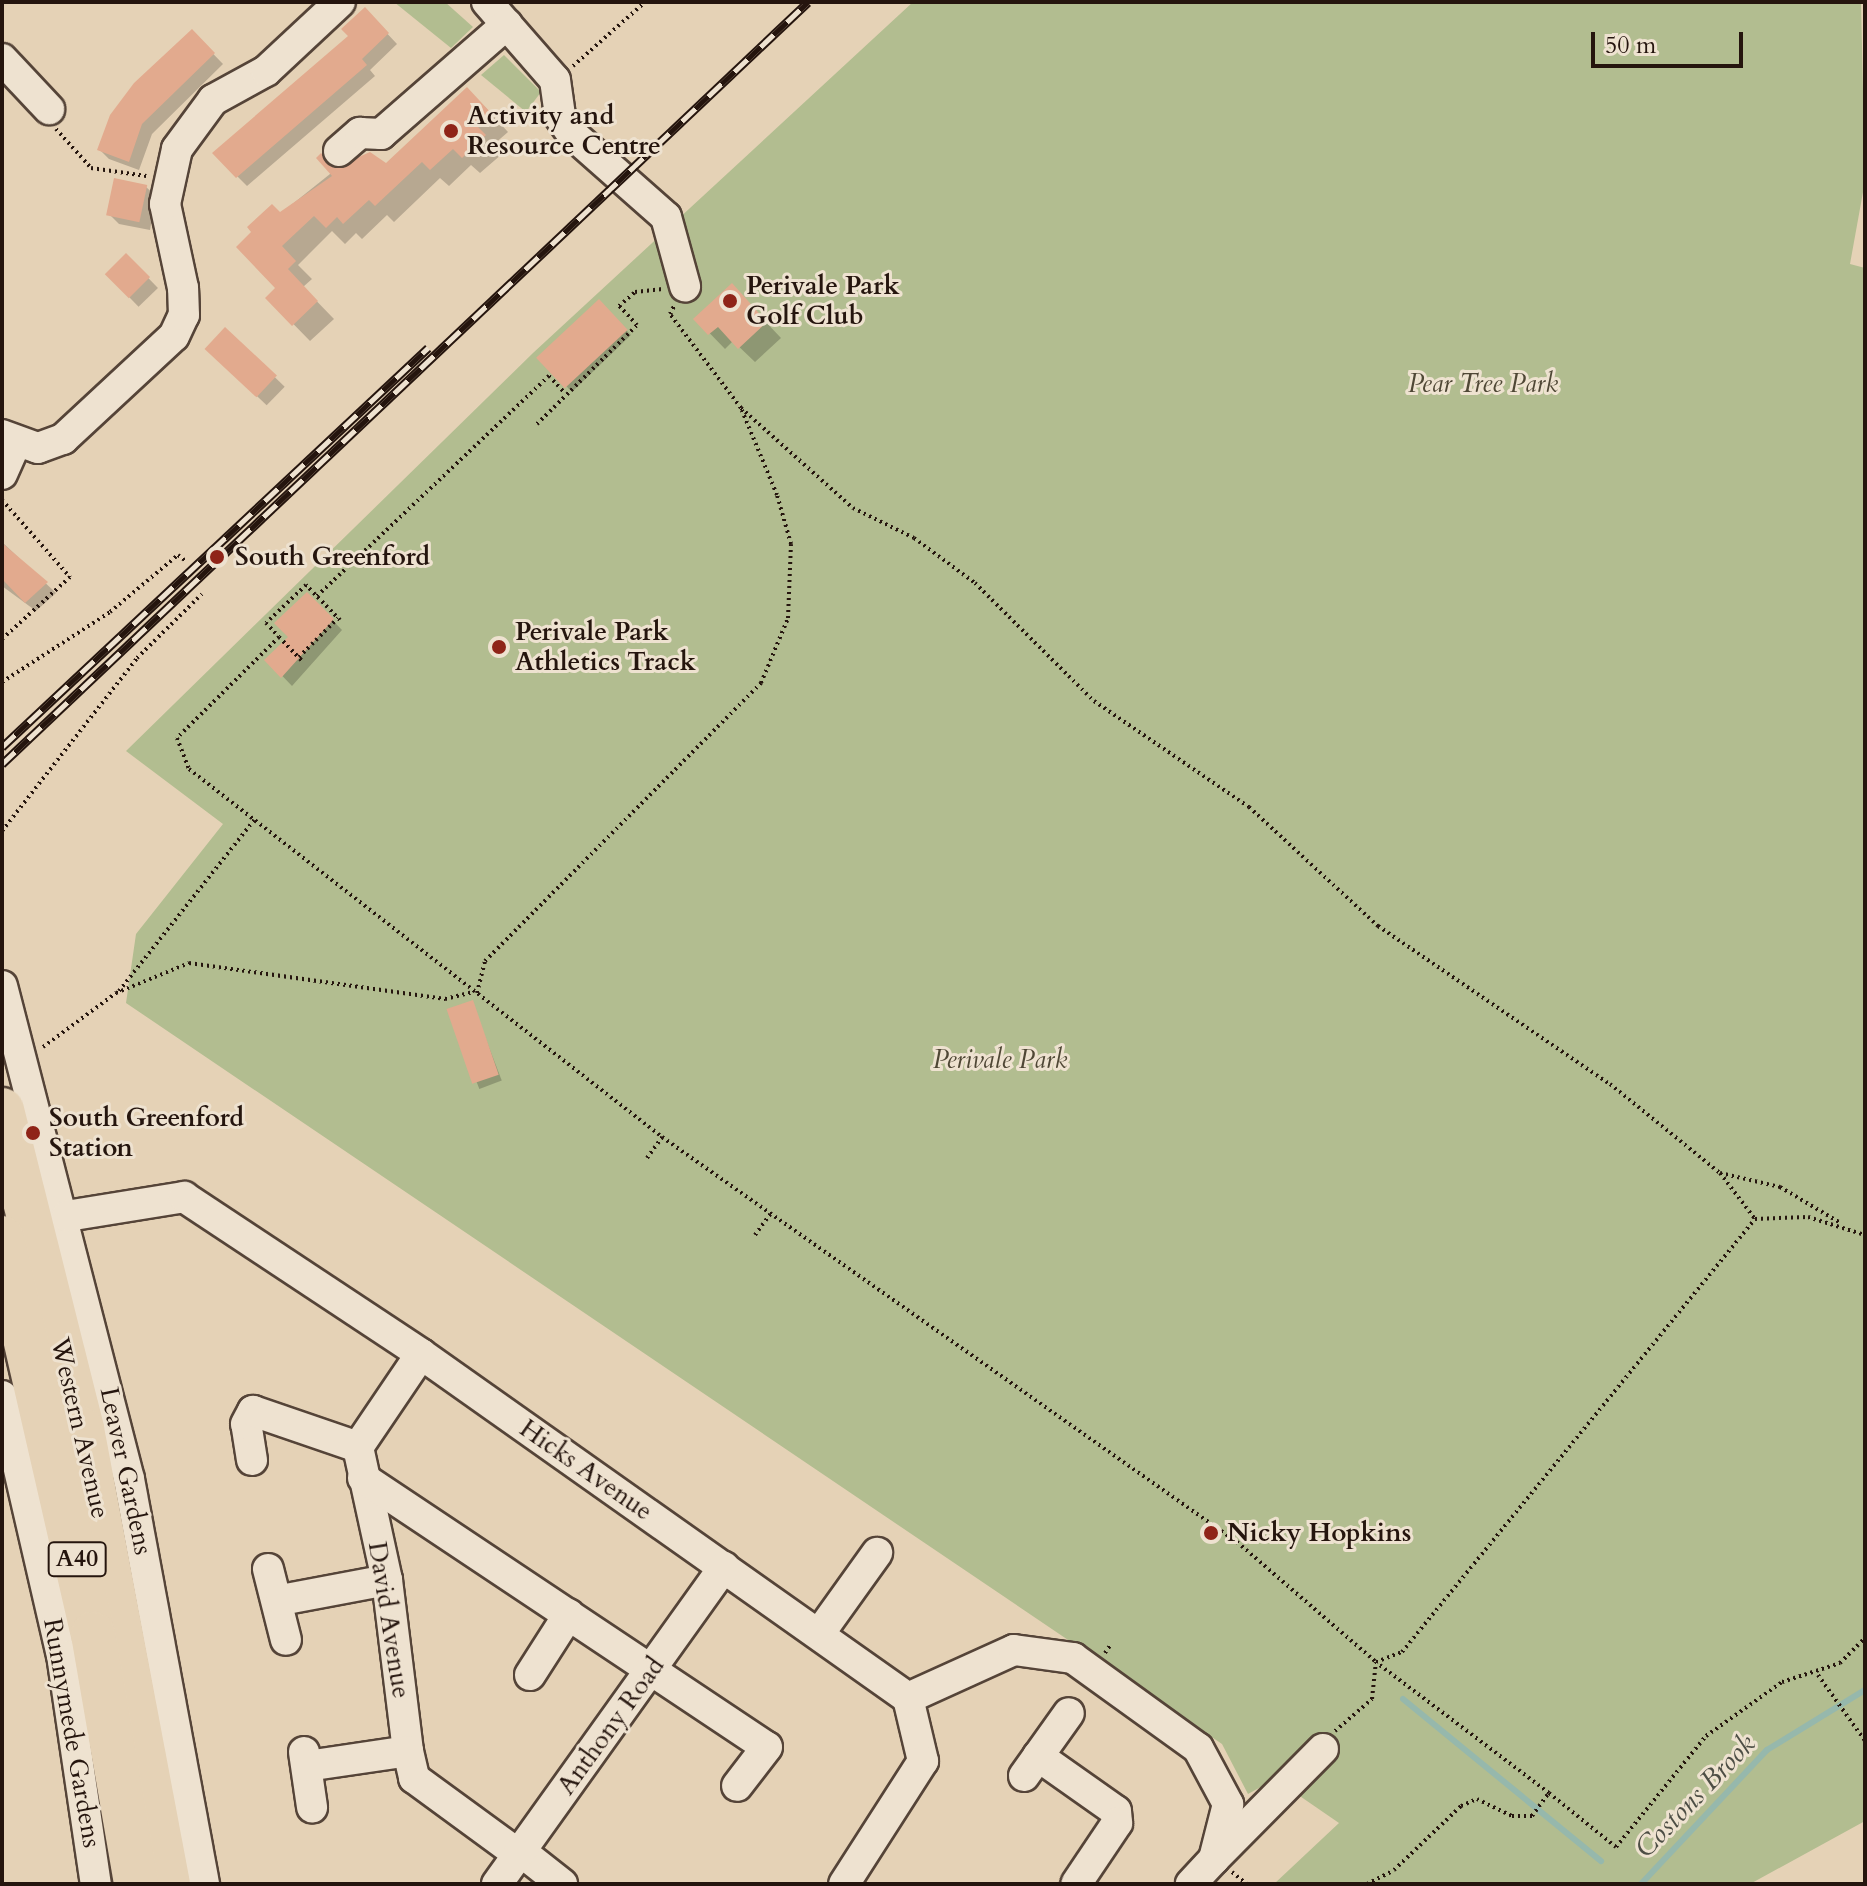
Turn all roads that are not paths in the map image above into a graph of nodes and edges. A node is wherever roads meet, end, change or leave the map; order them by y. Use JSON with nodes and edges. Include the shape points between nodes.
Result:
{"nodes":[{"id":1,"x":340,"y":2,"type":"edge"},
{"id":2,"x":497,"y":13,"type":"edge"},
{"id":3,"x":2,"y":59,"type":"edge"},
{"id":4,"x":49,"y":109,"type":"road end"},
{"id":5,"x":339,"y":151,"type":"dead end"},
{"id":6,"x":685,"y":286,"type":"road end"},
{"id":7,"x":8,"y":440,"type":"edge"},
{"id":8,"x":2,"y":474,"type":"edge"},
{"id":9,"x":2,"y":986,"type":"edge"},
{"id":10,"x":2,"y":1110,"type":"edge"},
{"id":11,"x":33,"y":1220,"type":"edge"},
{"id":12,"x":421,"y":1354,"type":"junction"},
{"id":13,"x":2,"y":1396,"type":"edge"},
{"id":14,"x":358,"y":1447,"type":"junction"},
{"id":15,"x":252,"y":1460,"type":"dead end"},
{"id":16,"x":363,"y":1478,"type":"junction"},
{"id":17,"x":877,"y":1553,"type":"dead end"},
{"id":18,"x":724,"y":1567,"type":"junction"},
{"id":19,"x":268,"y":1569,"type":"dead end"},
{"id":20,"x":387,"y":1580,"type":"junction"},
{"id":21,"x":281,"y":1600,"type":"junction"},
{"id":22,"x":569,"y":1614,"type":"junction"},
{"id":23,"x":819,"y":1634,"type":"junction"},
{"id":24,"x":286,"y":1640,"type":"dead end"},
{"id":25,"x":653,"y":1669,"type":"junction"},
{"id":26,"x":530,"y":1675,"type":"dead end"},
{"id":27,"x":908,"y":1698,"type":"junction"},
{"id":28,"x":1069,"y":1713,"type":"dead end"},
{"id":29,"x":1323,"y":1749,"type":"road end"},
{"id":30,"x":408,"y":1751,"type":"junction"},
{"id":31,"x":737,"y":1786,"type":"dead end"},
{"id":32,"x":312,"y":1807,"type":"dead end"},
{"id":33,"x":519,"y":1852,"type":"junction"},
{"id":34,"x":1214,"y":1859,"type":"junction"},
{"id":35,"x":169,"y":1871,"type":"edge"},
{"id":36,"x":1086,"y":1880,"type":"edge"},
{"id":37,"x":96,"y":1884,"type":"edge"},
{"id":38,"x":136,"y":1884,"type":"edge"},
{"id":39,"x":204,"y":1884,"type":"edge"},
{"id":40,"x":497,"y":1884,"type":"edge"},
{"id":41,"x":562,"y":1884,"type":"edge"},
{"id":42,"x":844,"y":1884,"type":"edge"},
{"id":43,"x":1191,"y":1884,"type":"edge"}],
"edges":[{"from":1,"to":7,"type":"street","via":[[266,71],[213,100],[177,149],[168,180],[184,301],[174,336],[63,439],[38,448]]},
{"from":2,"to":5,"type":"street","via":[[381,134],[360,133]]},
{"from":2,"to":6,"type":"street","via":[[555,80],[560,117],[572,134],[666,217]]},
{"from":3,"to":4,"type":"street"},
{"from":7,"to":8,"type":"street"},
{"from":9,"to":11,"type":"street","name":"Leaver Gardens","via":[[31,1058]]},
{"from":10,"to":11,"type":"highway","name":"Western Avenue","number":"A40"},
{"from":11,"to":12,"type":"street","name":"Hicks Avenue","via":[[184,1197]]},
{"from":11,"to":35,"type":"highway","name":"Western Avenue","number":"A40","via":[[82,1429]]},
{"from":11,"to":38,"type":"highway","name":"Western Avenue","number":"A40","via":[[90,1620]]},
{"from":11,"to":39,"type":"street","name":"Leaver Gardens","via":[[77,1259],[132,1495]]},
{"from":12,"to":14,"type":"street"},
{"from":12,"to":18,"type":"street","name":"Hicks Avenue"},
{"from":13,"to":37,"type":"street","name":"Runnymede Gardens","via":[[62,1655]]},
{"from":14,"to":15,"type":"street","via":[[253,1411],[246,1424]]},
{"from":14,"to":16,"type":"street","name":"David Avenue"},
{"from":16,"to":20,"type":"street","name":"David Avenue"},
{"from":16,"to":22,"type":"street"},
{"from":17,"to":23,"type":"street"},
{"from":18,"to":23,"type":"street","name":"Hicks Avenue"},
{"from":18,"to":25,"type":"street","name":"Anthony Road"},
{"from":19,"to":21,"type":"street"},
{"from":20,"to":21,"type":"street"},
{"from":20,"to":30,"type":"street","name":"David Avenue"},
{"from":21,"to":24,"type":"street"},
{"from":22,"to":25,"type":"street"},
{"from":22,"to":26,"type":"street"},
{"from":23,"to":27,"type":"street","name":"Hicks Avenue"},
{"from":25,"to":31,"type":"street","via":[[767,1747]]},
{"from":25,"to":33,"type":"street","name":"Anthony Road"},
{"from":27,"to":34,"type":"street","via":[[1014,1650],[1073,1658],[1198,1748],[1228,1804]]},
{"from":27,"to":42,"type":"street","via":[[923,1761]]},
{"from":28,"to":36,"type":"street","via":[[1031,1766],[1116,1811],[1117,1823]]},
{"from":29,"to":34,"type":"street"},
{"from":30,"to":32,"type":"street","via":[[306,1759]]},
{"from":30,"to":33,"type":"street","name":"David Avenue","via":[[414,1778]]},
{"from":33,"to":40,"type":"street","name":"Anthony Road"},
{"from":33,"to":41,"type":"street","name":"David Avenue"},
{"from":34,"to":43,"type":"street"}]}
